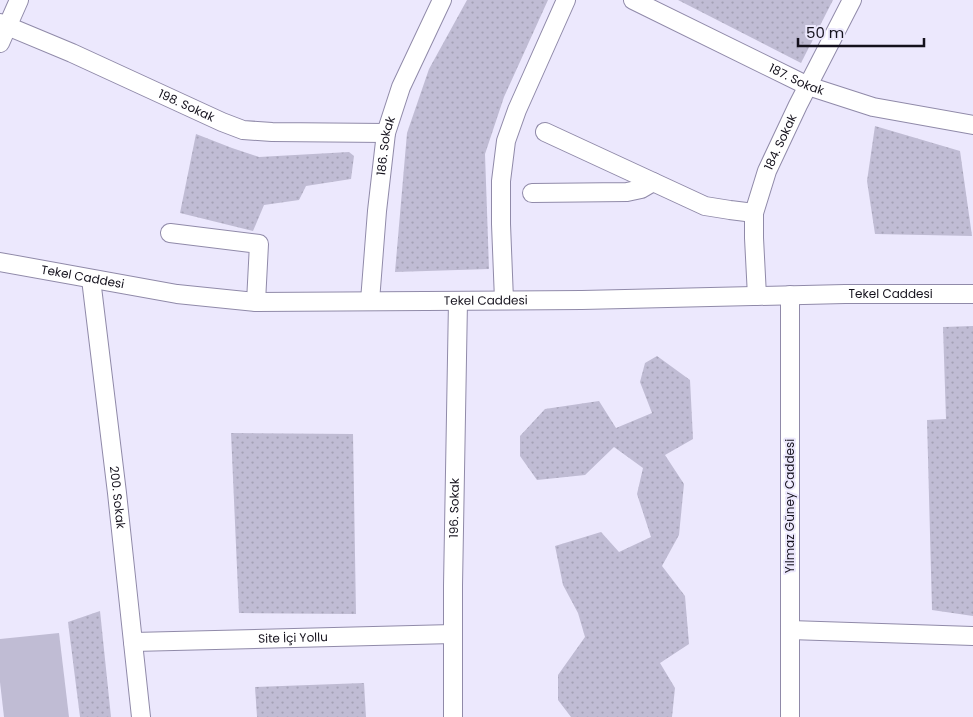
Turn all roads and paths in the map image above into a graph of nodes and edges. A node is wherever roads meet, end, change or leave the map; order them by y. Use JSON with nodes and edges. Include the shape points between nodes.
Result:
{"nodes":[{"id":1,"x":19,"y":0,"type":"edge"},
{"id":2,"x":442,"y":0,"type":"edge"},
{"id":3,"x":566,"y":0,"type":"edge"},
{"id":4,"x":633,"y":0,"type":"edge"},
{"id":5,"x":852,"y":0,"type":"edge"},
{"id":6,"x":4,"y":25,"type":"edge"},
{"id":7,"x":0,"y":43,"type":"edge"},
{"id":8,"x":808,"y":86,"type":"junction"},
{"id":9,"x":973,"y":126,"type":"edge"},
{"id":10,"x":545,"y":132,"type":"dead end"},
{"id":11,"x":386,"y":133,"type":"junction"},
{"id":12,"x":653,"y":182,"type":"junction"},
{"id":13,"x":532,"y":193,"type":"dead end"},
{"id":14,"x":754,"y":213,"type":"junction"},
{"id":15,"x":170,"y":233,"type":"dead end"},
{"id":16,"x":0,"y":262,"type":"edge"},
{"id":17,"x":91,"y":279,"type":"junction"},
{"id":18,"x":973,"y":294,"type":"edge"},
{"id":19,"x":790,"y":295,"type":"junction"},
{"id":20,"x":757,"y":296,"type":"junction"},
{"id":21,"x":458,"y":300,"type":"junction"},
{"id":22,"x":504,"y":300,"type":"junction"},
{"id":23,"x":370,"y":301,"type":"junction"},
{"id":24,"x":256,"y":302,"type":"junction"},
{"id":25,"x":790,"y":630,"type":"junction"},
{"id":26,"x":453,"y":634,"type":"junction"},
{"id":27,"x":973,"y":636,"type":"edge"},
{"id":28,"x":133,"y":642,"type":"junction"},
{"id":29,"x":141,"y":717,"type":"edge"},
{"id":30,"x":453,"y":717,"type":"edge"},
{"id":31,"x":790,"y":717,"type":"edge"}],
"edges":[{"from":1,"to":6,"type":"street"},
{"from":2,"to":11,"type":"street","name":"186. Sokak","via":[[401,87]]},
{"from":3,"to":22,"type":"street","via":[[506,141],[501,181]]},
{"from":4,"to":8,"type":"street","name":"187. Sokak"},
{"from":5,"to":8,"type":"street","name":"184. Sokak"},
{"from":6,"to":7,"type":"street"},
{"from":6,"to":11,"type":"street","name":"198. Sokak","via":[[243,130]]},
{"from":8,"to":9,"type":"street","name":"187. Sokak","via":[[873,108]]},
{"from":8,"to":14,"type":"street","name":"184. Sokak","via":[[766,171]]},
{"from":10,"to":12,"type":"street"},
{"from":11,"to":23,"type":"street","name":"186. Sokak"},
{"from":12,"to":13,"type":"street","via":[[627,192]]},
{"from":12,"to":14,"type":"street","via":[[705,206]]},
{"from":14,"to":20,"type":"street","name":"184. Sokak"},
{"from":15,"to":24,"type":"street","via":[[259,244]]},
{"from":16,"to":17,"type":"street","name":"Tekel Caddesi"},
{"from":17,"to":24,"type":"street","name":"Tekel Caddesi","via":[[177,294]]},
{"from":17,"to":28,"type":"street","name":"200. Sokak"},
{"from":18,"to":19,"type":"street","name":"Tekel Caddesi"},
{"from":19,"to":20,"type":"street","name":"Tekel Caddesi"},
{"from":19,"to":25,"type":"street","name":"Yılmaz Güney Caddesi"},
{"from":20,"to":22,"type":"street","name":"Tekel Caddesi"},
{"from":21,"to":22,"type":"street","name":"Tekel Caddesi"},
{"from":21,"to":23,"type":"street","name":"Tekel Caddesi"},
{"from":21,"to":26,"type":"street","name":"196. Sokak"},
{"from":23,"to":24,"type":"street","name":"Tekel Caddesi"},
{"from":25,"to":27,"type":"street"},
{"from":25,"to":31,"type":"street","name":"Yılmaz Güney Caddesi"},
{"from":26,"to":28,"type":"street","name":"Site İçi Yollu"},
{"from":26,"to":30,"type":"street","name":"196. Sokak"},
{"from":28,"to":29,"type":"street","name":"200. Sokak"}]}
